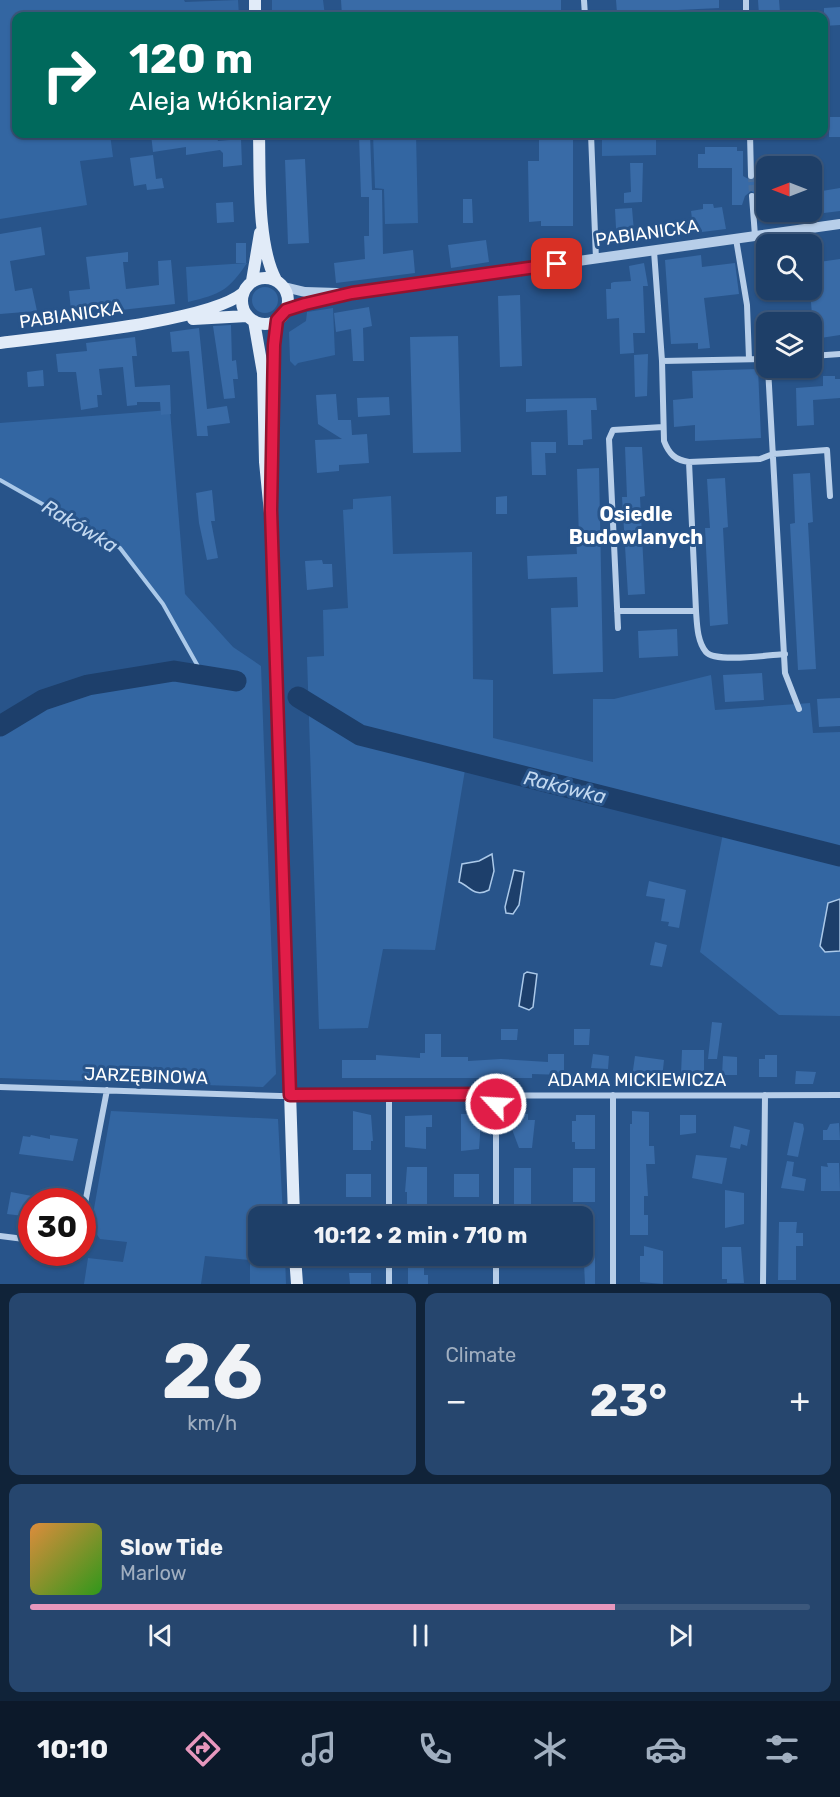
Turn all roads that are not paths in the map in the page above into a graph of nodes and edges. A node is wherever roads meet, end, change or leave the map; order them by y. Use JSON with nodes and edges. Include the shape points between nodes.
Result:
{"nodes":[{"id":1,"x":259,"y":138,"type":"edge"},
{"id":2,"x":591,"y":138,"type":"edge"},
{"id":3,"x":750,"y":138,"type":"edge"},
{"id":4,"x":751,"y":176,"type":"tunnel mouth"},
{"id":5,"x":752,"y":196,"type":"tunnel mouth"},
{"id":6,"x":262,"y":220,"type":"junction"},
{"id":7,"x":840,"y":224,"type":"edge"},
{"id":8,"x":754,"y":236,"type":"junction"},
{"id":9,"x":736,"y":239,"type":"junction"},
{"id":10,"x":654,"y":250,"type":"junction"},
{"id":11,"x":596,"y":259,"type":"junction"},
{"id":12,"x":252,"y":281,"type":"junction"},
{"id":13,"x":280,"y":284,"type":"junction"},
{"id":14,"x":243,"y":293,"type":"junction"},
{"id":15,"x":352,"y":293,"type":"junction"},
{"id":16,"x":286,"y":310,"type":"junction"},
{"id":17,"x":251,"y":319,"type":"junction"},
{"id":18,"x":277,"y":320,"type":"junction"},
{"id":19,"x":147,"y":322,"type":"junction"},
{"id":20,"x":0,"y":343,"type":"edge"},
{"id":21,"x":840,"y":354,"type":"edge"},
{"id":22,"x":822,"y":355,"type":"edge"},
{"id":23,"x":749,"y":359,"type":"junction"},
{"id":24,"x":756,"y":359,"type":"edge"},
{"id":25,"x":662,"y":361,"type":"junction"},
{"id":26,"x":769,"y":378,"type":"edge"},
{"id":27,"x":663,"y":427,"type":"junction"},
{"id":28,"x":773,"y":454,"type":"junction"},
{"id":29,"x":689,"y":462,"type":"junction"},
{"id":30,"x":830,"y":496,"type":"dead end"},
{"id":31,"x":271,"y":510,"type":"junction"},
{"id":32,"x":617,"y":611,"type":"junction"},
{"id":33,"x":696,"y":611,"type":"junction"},
{"id":34,"x":618,"y":628,"type":"dead end"},
{"id":35,"x":785,"y":654,"type":"junction"},
{"id":36,"x":800,"y":709,"type":"dead end"},
{"id":37,"x":0,"y":1086,"type":"edge"},
{"id":38,"x":107,"y":1090,"type":"junction"},
{"id":39,"x":496,"y":1094,"type":"junction"},
{"id":40,"x":290,"y":1095,"type":"junction"},
{"id":41,"x":389,"y":1095,"type":"junction"},
{"id":42,"x":613,"y":1095,"type":"junction"},
{"id":43,"x":765,"y":1095,"type":"junction"},
{"id":44,"x":840,"y":1095,"type":"edge"},
{"id":45,"x":88,"y":1188,"type":"edge"},
{"id":46,"x":294,"y":1206,"type":"edge"},
{"id":47,"x":389,"y":1206,"type":"edge"},
{"id":48,"x":496,"y":1206,"type":"edge"},
{"id":49,"x":0,"y":1236,"type":"edge"},
{"id":50,"x":18,"y":1238,"type":"edge"},
{"id":51,"x":296,"y":1266,"type":"edge"},
{"id":52,"x":389,"y":1266,"type":"edge"},
{"id":53,"x":496,"y":1266,"type":"edge"},
{"id":54,"x":297,"y":1284,"type":"edge"},
{"id":55,"x":389,"y":1284,"type":"edge"},
{"id":56,"x":496,"y":1284,"type":"edge"},
{"id":57,"x":613,"y":1284,"type":"edge"},
{"id":58,"x":763,"y":1284,"type":"edge"}],
"edges":[{"from":1,"to":6,"type":"main road"},
{"from":2,"to":11,"type":"street"},
{"from":3,"to":4,"type":"street"},
{"from":5,"to":8,"type":"street"},
{"from":6,"to":12,"type":"main road"},
{"from":6,"to":13,"type":"main road","via":[[270,270]]},
{"from":7,"to":8,"type":"street","name":"PABIANICKA"},
{"from":8,"to":9,"type":"street","name":"PABIANICKA"},
{"from":9,"to":10,"type":"street","name":"PABIANICKA"},
{"from":9,"to":23,"type":"street","via":[[747,304]]},
{"from":10,"to":11,"type":"street","name":"PABIANICKA"},
{"from":10,"to":25,"type":"street"},
{"from":11,"to":15,"type":"street","name":"PABIANICKA"},
{"from":12,"to":13,"type":"main road","via":[[266,278]]},
{"from":12,"to":14,"type":"main road"},
{"from":13,"to":15,"type":"street","name":"PABIANICKA","via":[[305,292]]},
{"from":13,"to":16,"type":"main road","via":[[287,296]]},
{"from":14,"to":17,"type":"main road","via":[[243,308]]},
{"from":14,"to":19,"type":"main road","name":"PABIANICKA","via":[[211,308]]},
{"from":15,"to":16,"type":"street","name":"PABIANICKA"},
{"from":16,"to":18,"type":"main road"},
{"from":17,"to":18,"type":"main road","via":[[262,324]]},
{"from":17,"to":19,"type":"main road","name":"PABIANICKA"},
{"from":17,"to":31,"type":"main road","via":[[262,373]]},
{"from":18,"to":31,"type":"main road"},
{"from":19,"to":20,"type":"main road","name":"PABIANICKA"},
{"from":21,"to":22,"type":"street"},
{"from":23,"to":24,"type":"street"},
{"from":23,"to":25,"type":"street"},
{"from":25,"to":27,"type":"street"},
{"from":26,"to":28,"type":"street"},
{"from":27,"to":29,"type":"street","via":[[668,450],[678,461]]},
{"from":27,"to":32,"type":"street","via":[[613,430],[609,439]]},
{"from":28,"to":29,"type":"street","via":[[760,459]]},
{"from":28,"to":30,"type":"street","via":[[827,450]]},
{"from":28,"to":35,"type":"street"},
{"from":29,"to":33,"type":"street"},
{"from":31,"to":40,"type":"main road"},
{"from":32,"to":33,"type":"street"},
{"from":32,"to":34,"type":"street"},
{"from":33,"to":35,"type":"street","via":[[700,641],[711,656]]},
{"from":35,"to":36,"type":"street","via":[[786,673]]},
{"from":37,"to":38,"type":"street","name":"JARZĘBINOWA"},
{"from":38,"to":40,"type":"street","name":"JARZĘBINOWA"},
{"from":38,"to":45,"type":"street"},
{"from":39,"to":41,"type":"street","name":"ADAMA MICKIEWICZA"},
{"from":39,"to":42,"type":"street","name":"ADAMA MICKIEWICZA"},
{"from":39,"to":48,"type":"street"},
{"from":40,"to":41,"type":"street","name":"ADAMA MICKIEWICZA"},
{"from":40,"to":46,"type":"main road"},
{"from":41,"to":47,"type":"street"},
{"from":42,"to":43,"type":"street","name":"ADAMA MICKIEWICZA"},
{"from":42,"to":57,"type":"street"},
{"from":43,"to":44,"type":"street","name":"ADAMA MICKIEWICZA"},
{"from":43,"to":58,"type":"street"},
{"from":49,"to":50,"type":"street"},
{"from":51,"to":54,"type":"main road"},
{"from":52,"to":55,"type":"street"},
{"from":53,"to":56,"type":"street"}]}
